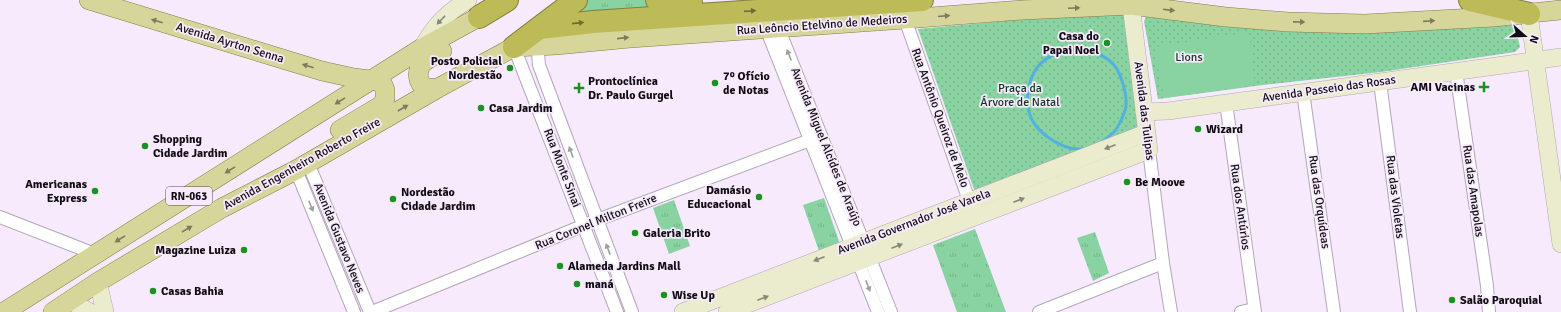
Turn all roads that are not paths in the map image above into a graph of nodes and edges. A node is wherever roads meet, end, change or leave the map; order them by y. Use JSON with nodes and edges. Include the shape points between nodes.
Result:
{"nodes":[{"id":1,"x":507,"y":0,"type":"edge"},
{"id":2,"x":576,"y":0,"type":"edge"},
{"id":3,"x":657,"y":0,"type":"edge"},
{"id":4,"x":728,"y":0,"type":"edge"},
{"id":5,"x":922,"y":0,"type":"edge"},
{"id":6,"x":1470,"y":0,"type":"edge"},
{"id":7,"x":99,"y":2,"type":"edge"},
{"id":8,"x":1131,"y":5,"type":"junction"},
{"id":9,"x":473,"y":9,"type":"edge"},
{"id":10,"x":1561,"y":10,"type":"edge"},
{"id":11,"x":1529,"y":14,"type":"junction"},
{"id":12,"x":905,"y":19,"type":"junction"},
{"id":13,"x":772,"y":28,"type":"junction"},
{"id":14,"x":539,"y":46,"type":"junction"},
{"id":15,"x":514,"y":47,"type":"junction"},
{"id":16,"x":1561,"y":57,"type":"edge"},
{"id":17,"x":1536,"y":61,"type":"junction"},
{"id":18,"x":523,"y":70,"type":"junction"},
{"id":19,"x":1456,"y":71,"type":"junction"},
{"id":20,"x":373,"y":80,"type":"junction"},
{"id":21,"x":1380,"y":82,"type":"junction"},
{"id":22,"x":438,"y":88,"type":"junction"},
{"id":23,"x":1303,"y":92,"type":"junction"},
{"id":24,"x":1226,"y":102,"type":"junction"},
{"id":25,"x":1144,"y":112,"type":"junction"},
{"id":26,"x":1146,"y":133,"type":"junction"},
{"id":27,"x":816,"y":137,"type":"junction"},
{"id":28,"x":1149,"y":150,"type":"junction"},
{"id":29,"x":302,"y":167,"type":"junction"},
{"id":30,"x":585,"y":188,"type":"junction"},
{"id":31,"x":571,"y":192,"type":"junction"},
{"id":32,"x":222,"y":208,"type":"junction"},
{"id":33,"x":972,"y":209,"type":"junction"},
{"id":34,"x":0,"y":217,"type":"edge"},
{"id":35,"x":597,"y":220,"type":"junction"},
{"id":36,"x":584,"y":226,"type":"junction"},
{"id":37,"x":340,"y":237,"type":"junction"},
{"id":38,"x":326,"y":244,"type":"junction"},
{"id":39,"x":1561,"y":244,"type":"edge"},
{"id":40,"x":861,"y":251,"type":"junction"},
{"id":41,"x":95,"y":254,"type":"junction"},
{"id":42,"x":1163,"y":263,"type":"junction"},
{"id":43,"x":98,"y":282,"type":"junction"},
{"id":44,"x":70,"y":301,"type":"junction"},
{"id":45,"x":1255,"y":311,"type":"edge"},
{"id":46,"x":1330,"y":311,"type":"edge"},
{"id":47,"x":4,"y":312,"type":"edge"},
{"id":48,"x":53,"y":312,"type":"edge"},
{"id":49,"x":90,"y":312,"type":"edge"},
{"id":50,"x":104,"y":312,"type":"edge"},
{"id":51,"x":354,"y":312,"type":"edge"},
{"id":52,"x":371,"y":312,"type":"edge"},
{"id":53,"x":617,"y":312,"type":"edge"},
{"id":54,"x":632,"y":312,"type":"edge"},
{"id":55,"x":683,"y":312,"type":"edge"},
{"id":56,"x":726,"y":312,"type":"edge"},
{"id":57,"x":878,"y":312,"type":"edge"},
{"id":58,"x":891,"y":312,"type":"edge"},
{"id":59,"x":1039,"y":312,"type":"edge"},
{"id":60,"x":1171,"y":312,"type":"edge"},
{"id":61,"x":1241,"y":312,"type":"edge"},
{"id":62,"x":1410,"y":312,"type":"edge"},
{"id":63,"x":1489,"y":312,"type":"edge"}],
"edges":[{"from":1,"to":9,"type":"highway"},
{"from":1,"to":22,"type":"main road","via":[[492,17],[422,64],[418,75],[422,84],[429,88]]},
{"from":2,"to":14,"type":"highway"},
{"from":3,"to":4,"type":"highway","via":[[672,4]]},
{"from":14,"to":5,"type":"highway","one_way":true,"via":[[601,21]]},
{"from":6,"to":11,"type":"highway"},
{"from":20,"to":7,"type":"main road","name":"Avenida Ayrton Senna","one_way":true,"via":[[322,71]]},
{"from":8,"to":11,"type":"main road","name":"Rua Leôncio Etelvino de Medeiros","one_way":true,"via":[[1226,17],[1365,24]]},
{"from":12,"to":8,"type":"main road","name":"Rua Leôncio Etelvino de Medeiros","one_way":true},
{"from":8,"to":25,"type":"street","name":"Avenida das Tulipas"},
{"from":9,"to":20,"type":"main road","number":"RN-063","one_way":true,"via":[[422,48]]},
{"from":10,"to":11,"type":"main road","name":"Rua Leôncio Etelvino de Medeiros"},
{"from":11,"to":17,"type":"street"},
{"from":12,"to":13,"type":"main road","name":"Rua Leôncio Etelvino de Medeiros"},
{"from":12,"to":33,"type":"street","name":"Rua Antônio Queiroz de Melo"},
{"from":14,"to":13,"type":"main road","name":"Rua Leôncio Etelvino de Medeiros","one_way":true},
{"from":13,"to":27,"type":"street","name":"Avenida Miguel Alcídes de Araújo"},
{"from":14,"to":15,"type":"highway"},
{"from":14,"to":18,"type":"street"},
{"from":30,"to":14,"type":"street","name":"Rua Monte Sinai","one_way":true},
{"from":15,"to":18,"type":"street","name":"Rua Monte Sinai"},
{"from":15,"to":22,"type":"main road","name":"Avenida Engenheiro Roberto Freire","number":"RN-063"},
{"from":16,"to":17,"type":"street","name":"Avenida Passeio das Rosas"},
{"from":17,"to":19,"type":"street","name":"Avenida Passeio das Rosas"},
{"from":17,"to":39,"type":"street"},
{"from":18,"to":31,"type":"street","name":"Rua Monte Sinai"},
{"from":19,"to":21,"type":"street","name":"Avenida Passeio das Rosas"},
{"from":19,"to":63,"type":"street","name":"Rua das Amapolas"},
{"from":20,"to":32,"type":"main road","via":[[383,85],[385,90],[382,105],[246,188]]},
{"from":20,"to":41,"type":"main road","number":"RN-063","one_way":true},
{"from":21,"to":23,"type":"street","name":"Avenida Passeio das Rosas"},
{"from":21,"to":62,"type":"street","name":"Rua das Violetas"},
{"from":29,"to":22,"type":"main road","name":"Avenida Engenheiro Roberto Freire","number":"RN-063","one_way":true},
{"from":23,"to":24,"type":"street","name":"Avenida Passeio das Rosas"},
{"from":23,"to":46,"type":"street","name":"Rua das Orquídeas"},
{"from":24,"to":25,"type":"street","name":"Avenida Passeio das Rosas"},
{"from":24,"to":45,"type":"street","name":"Rua dos Antúrios"},
{"from":25,"to":26,"type":"street","name":"Avenida das Tulipas"},
{"from":26,"to":28,"type":"street","name":"Avenida das Tulipas"},
{"from":26,"to":33,"type":"street","name":"Avenida Governador José Varela","one_way":true},
{"from":27,"to":35,"type":"street","name":"Rua Coronel Milton Freire"},
{"from":27,"to":40,"type":"street","name":"Avenida Miguel Alcídes de Araújo"},
{"from":33,"to":28,"type":"street","name":"Avenida Governador José Varela","one_way":true},
{"from":28,"to":42,"type":"street","name":"Avenida das Tulipas"},
{"from":29,"to":32,"type":"main road","name":"Avenida Engenheiro Roberto Freire","number":"RN-063"},
{"from":29,"to":37,"type":"street","name":"Avenida Gustavo Neves"},
{"from":29,"to":38,"type":"street","name":"Avenida Gustavo Neves","one_way":true},
{"from":30,"to":31,"type":"street","via":[[578,185]]},
{"from":30,"to":35,"type":"street","name":"Rua Monte Sinai"},
{"from":31,"to":36,"type":"street","name":"Rua Monte Sinai"},
{"from":43,"to":32,"type":"main road","name":"Avenida Engenheiro Roberto Freire","number":"RN-063","one_way":true},
{"from":33,"to":40,"type":"street","name":"Avenida Governador José Varela"},
{"from":34,"to":41,"type":"street"},
{"from":35,"to":36,"type":"street","name":"Rua Coronel Milton Freire"},
{"from":54,"to":35,"type":"street","name":"Rua Monte Sinai","one_way":true},
{"from":36,"to":52,"type":"street","name":"Rua Coronel Milton Freire"},
{"from":36,"to":53,"type":"street","name":"Rua Monte Sinai"},
{"from":37,"to":38,"type":"street"},
{"from":37,"to":52,"type":"street","name":"Avenida Gustavo Neves"},
{"from":38,"to":51,"type":"street","name":"Avenida Gustavo Neves"},
{"from":40,"to":55,"type":"street","name":"Avenida Governador José Varela","one_way":true},
{"from":56,"to":40,"type":"street","name":"Avenida Governador José Varela","one_way":true},
{"from":40,"to":57,"type":"street","name":"Avenida Miguel Alcídes de Araújo","one_way":true},
{"from":40,"to":58,"type":"street","name":"Avenida Miguel Alcídes de Araújo"},
{"from":41,"to":47,"type":"main road","number":"RN-063"},
{"from":42,"to":59,"type":"street"},
{"from":42,"to":60,"type":"street","name":"Avenida das Tulipas"},
{"from":43,"to":44,"type":"main road","name":"Avenida Engenheiro Roberto Freire","number":"RN-063"},
{"from":43,"to":50,"type":"street"},
{"from":44,"to":48,"type":"main road","name":"Avenida Engenheiro Roberto Freire","number":"RN-063"},
{"from":44,"to":49,"type":"street"},
{"from":45,"to":61,"type":"street"}]}
